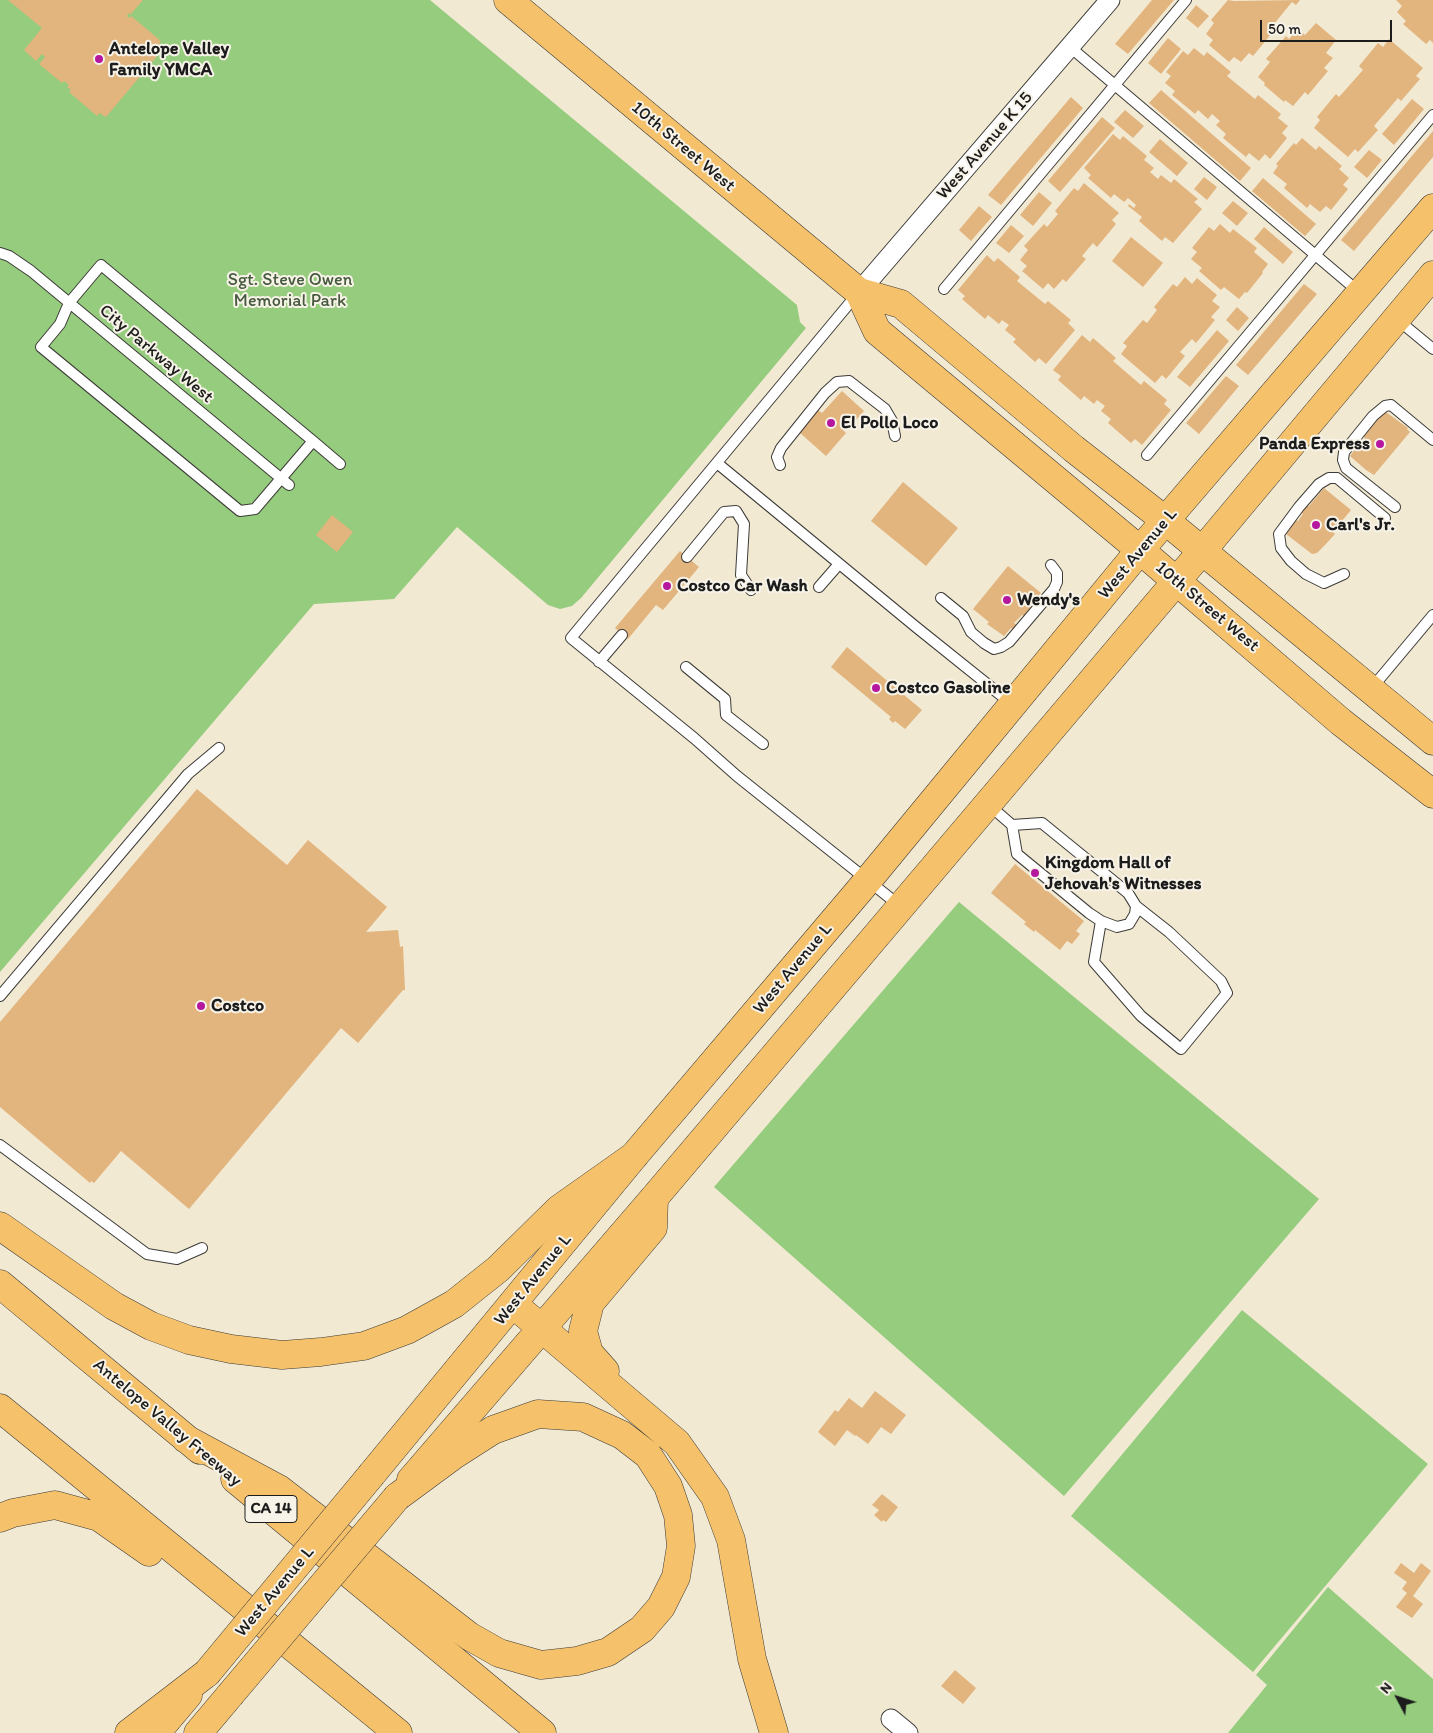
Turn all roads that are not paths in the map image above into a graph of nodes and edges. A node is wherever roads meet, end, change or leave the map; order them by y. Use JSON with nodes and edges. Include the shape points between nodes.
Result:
{"nodes":[{"id":1,"x":508,"y":0,"type":"edge"},
{"id":2,"x":1110,"y":0,"type":"edge"},
{"id":3,"x":1186,"y":0,"type":"edge"},
{"id":4,"x":1070,"y":47,"type":"junction"},
{"id":5,"x":1115,"y":85,"type":"junction"},
{"id":6,"x":1433,"y":115,"type":"edge"},
{"id":7,"x":1433,"y":208,"type":"edge"},
{"id":8,"x":0,"y":253,"type":"edge"},
{"id":9,"x":1315,"y":256,"type":"junction"},
{"id":10,"x":1433,"y":275,"type":"edge"},
{"id":11,"x":944,"y":289,"type":"dead end"},
{"id":12,"x":859,"y":292,"type":"junction"},
{"id":13,"x":1360,"y":294,"type":"junction"},
{"id":14,"x":69,"y":303,"type":"junction"},
{"id":15,"x":1397,"y":320,"type":"junction"},
{"id":16,"x":1433,"y":350,"type":"edge"},
{"id":17,"x":895,"y":436,"type":"dead end"},
{"id":18,"x":1433,"y":440,"type":"edge"},
{"id":19,"x":313,"y":441,"type":"junction"},
{"id":20,"x":1147,"y":455,"type":"dead end"},
{"id":21,"x":716,"y":463,"type":"junction"},
{"id":22,"x":340,"y":464,"type":"dead end"},
{"id":23,"x":780,"y":465,"type":"dead end"},
{"id":24,"x":285,"y":481,"type":"junction"},
{"id":25,"x":1395,"y":507,"type":"dead end"},
{"id":26,"x":1385,"y":518,"type":"dead end"},
{"id":27,"x":1166,"y":521,"type":"junction"},
{"id":28,"x":1140,"y":550,"type":"junction"},
{"id":29,"x":1202,"y":552,"type":"junction"},
{"id":30,"x":687,"y":557,"type":"dead end"},
{"id":31,"x":839,"y":564,"type":"junction"},
{"id":32,"x":1052,"y":565,"type":"dead end"},
{"id":33,"x":1344,"y":574,"type":"dead end"},
{"id":34,"x":1176,"y":581,"type":"junction"},
{"id":35,"x":819,"y":587,"type":"dead end"},
{"id":36,"x":751,"y":590,"type":"dead end"},
{"id":37,"x":941,"y":598,"type":"dead end"},
{"id":38,"x":1433,"y":615,"type":"edge"},
{"id":39,"x":622,"y":635,"type":"dead end"},
{"id":40,"x":600,"y":662,"type":"junction"},
{"id":41,"x":686,"y":667,"type":"dead end"},
{"id":42,"x":1370,"y":689,"type":"junction"},
{"id":43,"x":1013,"y":704,"type":"junction"},
{"id":44,"x":1433,"y":741,"type":"edge"},
{"id":45,"x":763,"y":744,"type":"dead end"},
{"id":46,"x":220,"y":748,"type":"dead end"},
{"id":47,"x":1433,"y":794,"type":"edge"},
{"id":48,"x":987,"y":804,"type":"junction"},
{"id":49,"x":1012,"y":825,"type":"junction"},
{"id":50,"x":869,"y":879,"type":"junction"},
{"id":51,"x":901,"y":906,"type":"junction"},
{"id":52,"x":1136,"y":906,"type":"junction"},
{"id":53,"x":1101,"y":921,"type":"junction"},
{"id":54,"x":0,"y":996,"type":"edge"},
{"id":55,"x":0,"y":1145,"type":"edge"},
{"id":56,"x":634,"y":1156,"type":"junction"},
{"id":57,"x":654,"y":1198,"type":"junction"},
{"id":58,"x":0,"y":1226,"type":"edge"},
{"id":59,"x":202,"y":1248,"type":"dead end"},
{"id":60,"x":0,"y":1284,"type":"edge"},
{"id":61,"x":513,"y":1304,"type":"junction"},
{"id":62,"x":541,"y":1328,"type":"junction"},
{"id":63,"x":622,"y":1397,"type":"junction"},
{"id":64,"x":0,"y":1408,"type":"edge"},
{"id":65,"x":186,"y":1439,"type":"junction"},
{"id":66,"x":397,"y":1497,"type":"junction"},
{"id":67,"x":0,"y":1518,"type":"edge"},
{"id":68,"x":207,"y":1673,"type":"junction"},
{"id":69,"x":892,"y":1719,"type":"dead end"},
{"id":70,"x":129,"y":1733,"type":"edge"},
{"id":71,"x":156,"y":1733,"type":"edge"},
{"id":72,"x":198,"y":1733,"type":"edge"},
{"id":73,"x":398,"y":1733,"type":"edge"},
{"id":74,"x":542,"y":1733,"type":"edge"},
{"id":75,"x":774,"y":1733,"type":"edge"},
{"id":76,"x":908,"y":1733,"type":"edge"}],
"edges":[{"from":1,"to":12,"type":"main road","name":"10th Street West"},
{"from":2,"to":4,"type":"street","name":"West Avenue K 15"},
{"from":3,"to":5,"type":"lane"},
{"from":4,"to":5,"type":"lane"},
{"from":4,"to":12,"type":"street","name":"West Avenue K 15"},
{"from":5,"to":9,"type":"lane"},
{"from":5,"to":11,"type":"lane"},
{"from":6,"to":9,"type":"lane"},
{"from":7,"to":13,"type":"main road","name":"West Avenue L"},
{"from":8,"to":14,"type":"lane","name":"City Parkway West","via":[[20,263]]},
{"from":9,"to":13,"type":"lane"},
{"from":9,"to":20,"type":"lane"},
{"from":10,"to":15,"type":"main road","name":"West Avenue L"},
{"from":12,"to":21,"type":"lane"},
{"from":12,"to":27,"type":"main road","name":"10th Street West","via":[[901,304]]},
{"from":12,"to":28,"type":"main road","name":"10th Street West","via":[[877,332]]},
{"from":13,"to":27,"type":"main road","name":"West Avenue L"},
{"from":14,"to":19,"type":"lane","via":[[101,265]]},
{"from":14,"to":24,"type":"lane","name":"City Parkway West"},
{"from":14,"to":24,"type":"lane","via":[[60,324],[41,347],[240,511],[255,509]]},
{"from":15,"to":16,"type":"lane"},
{"from":15,"to":29,"type":"main road","name":"West Avenue L"},
{"from":17,"to":23,"type":"lane","via":[[885,409],[849,381],[837,382],[781,448],[777,457]]},
{"from":18,"to":25,"type":"lane","via":[[1391,405],[1373,416],[1344,452],[1346,468]]},
{"from":19,"to":22,"type":"lane"},
{"from":19,"to":24,"type":"lane"},
{"from":21,"to":31,"type":"lane"},
{"from":21,"to":40,"type":"lane","via":[[571,638]]},
{"from":26,"to":33,"type":"lane","via":[[1337,478],[1329,478],[1319,484],[1299,506],[1279,534],[1281,548],[1306,574],[1324,583]]},
{"from":27,"to":28,"type":"main road","name":"West Avenue L"},
{"from":27,"to":29,"type":"main road","name":"10th Street West"},
{"from":28,"to":34,"type":"main road","name":"10th Street West"},
{"from":28,"to":43,"type":"main road","name":"West Avenue L"},
{"from":29,"to":34,"type":"main road","name":"West Avenue L"},
{"from":29,"to":42,"type":"main road","name":"10th Street West"},
{"from":30,"to":36,"type":"lane","via":[[724,512],[736,511],[744,524],[741,575]]},
{"from":31,"to":35,"type":"lane"},
{"from":31,"to":43,"type":"lane"},
{"from":32,"to":37,"type":"lane","via":[[1057,573],[1054,589],[1009,642],[1001,647],[994,649],[984,643],[972,632],[963,616]]},
{"from":34,"to":47,"type":"main road","name":"10th Street West","via":[[1342,722]]},
{"from":34,"to":48,"type":"main road","name":"West Avenue L"},
{"from":38,"to":42,"type":"lane"},
{"from":39,"to":40,"type":"lane"},
{"from":40,"to":50,"type":"lane","via":[[737,776]]},
{"from":41,"to":45,"type":"lane","via":[[725,699],[726,715]]},
{"from":42,"to":44,"type":"main road","name":"10th Street West"},
{"from":43,"to":50,"type":"main road","name":"West Avenue L"},
{"from":46,"to":54,"type":"lane","via":[[188,774]]},
{"from":48,"to":49,"type":"lane"},
{"from":48,"to":51,"type":"main road","name":"West Avenue L"},
{"from":49,"to":52,"type":"lane","via":[[1042,823],[1128,893]]},
{"from":49,"to":53,"type":"lane","via":[[1018,854]]},
{"from":50,"to":51,"type":"lane"},
{"from":50,"to":56,"type":"main road","name":"West Avenue L"},
{"from":51,"to":57,"type":"main road","name":"West Avenue L"},
{"from":52,"to":53,"type":"lane","via":[[1129,924],[1117,926]]},
{"from":52,"to":53,"type":"lane","via":[[1221,981],[1227,993],[1181,1049],[1141,1016],[1094,962]]},
{"from":55,"to":59,"type":"lane","via":[[147,1254],[177,1259]]},
{"from":56,"to":58,"type":"main road","via":[[559,1209],[498,1269],[454,1304],[407,1330],[364,1346],[321,1352],[282,1356],[231,1350],[151,1326],[114,1306]]},
{"from":56,"to":61,"type":"main road","name":"West Avenue L"},
{"from":57,"to":62,"type":"main road","name":"West Avenue L"},
{"from":57,"to":63,"type":"main road","via":[[654,1228],[590,1303],[583,1331],[589,1353],[606,1371]]},
{"from":60,"to":65,"type":"main road","name":"Antelope Valley Freeway","number":"CA 14"},
{"from":61,"to":62,"type":"main road"},
{"from":61,"to":68,"type":"main road","name":"West Avenue L","bridge":true},
{"from":62,"to":63,"type":"main road"},
{"from":62,"to":66,"type":"main road","name":"West Avenue L"},
{"from":63,"to":75,"type":"main road","via":[[677,1443],[714,1497],[732,1540],[752,1659]]},
{"from":64,"to":73,"type":"main road"},
{"from":65,"to":66,"type":"main road","via":[[280,1489],[469,1636],[499,1653],[541,1665],[577,1661],[608,1652],[642,1629],[661,1608],[676,1577],[681,1546],[678,1516],[668,1486],[648,1455],[622,1435],[583,1417],[538,1414],[494,1430]]},
{"from":65,"to":74,"type":"main road","name":"Antelope Valley Freeway","number":"CA 14"},
{"from":66,"to":72,"type":"main road","name":"West Avenue L","bridge":true},
{"from":67,"to":73,"type":"main road","via":[[13,1512],[55,1505],[99,1517],[154,1555],[332,1696]]},
{"from":68,"to":70,"type":"main road"},
{"from":68,"to":71,"type":"main road","name":"West Avenue L"},
{"from":69,"to":76,"type":"street"}]}
